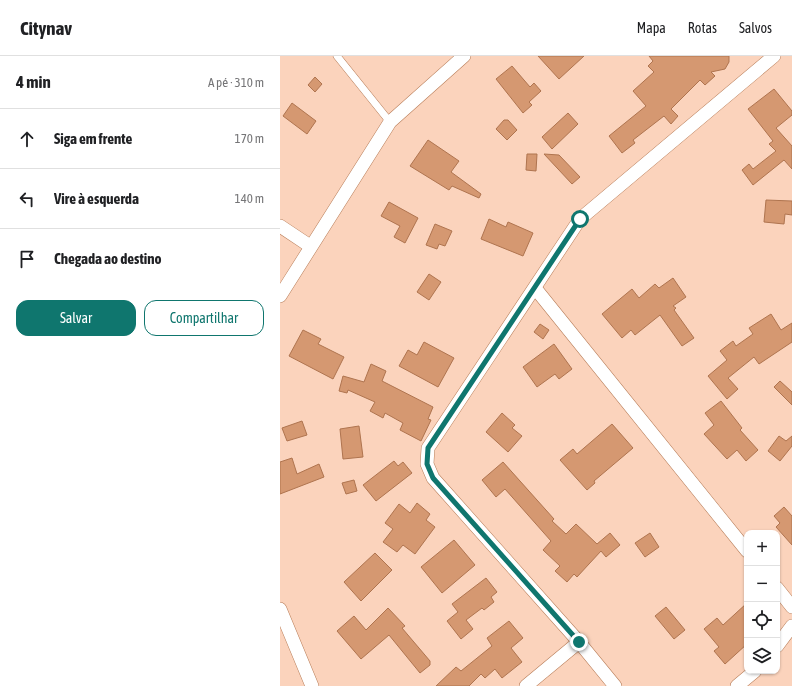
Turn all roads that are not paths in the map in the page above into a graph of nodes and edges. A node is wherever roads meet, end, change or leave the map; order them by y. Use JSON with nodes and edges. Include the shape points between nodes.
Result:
{"nodes":[{"id":1,"x":337,"y":56,"type":"edge"},
{"id":2,"x":464,"y":56,"type":"edge"},
{"id":3,"x":774,"y":56,"type":"edge"},
{"id":4,"x":390,"y":122,"type":"junction"},
{"id":5,"x":280,"y":226,"type":"edge"},
{"id":6,"x":310,"y":246,"type":"junction"},
{"id":7,"x":535,"y":288,"type":"junction"},
{"id":8,"x":280,"y":296,"type":"edge"},
{"id":9,"x":744,"y":547,"type":"edge"},
{"id":10,"x":780,"y":592,"type":"edge"},
{"id":11,"x":792,"y":607,"type":"edge"},
{"id":12,"x":280,"y":609,"type":"edge"},
{"id":13,"x":792,"y":626,"type":"edge"},
{"id":14,"x":579,"y":642,"type":"junction"},
{"id":15,"x":780,"y":642,"type":"edge"},
{"id":16,"x":751,"y":674,"type":"edge"},
{"id":17,"x":312,"y":686,"type":"edge"},
{"id":18,"x":526,"y":686,"type":"edge"},
{"id":19,"x":615,"y":686,"type":"edge"},
{"id":20,"x":737,"y":686,"type":"edge"}],
"edges":[{"from":1,"to":4,"type":"lane"},
{"from":2,"to":4,"type":"street"},
{"from":3,"to":7,"type":"street","via":[[580,219]]},
{"from":4,"to":6,"type":"street"},
{"from":5,"to":6,"type":"street"},
{"from":6,"to":8,"type":"street"},
{"from":7,"to":9,"type":"street"},
{"from":7,"to":14,"type":"street","via":[[428,448],[427,464],[433,478]]},
{"from":10,"to":11,"type":"street"},
{"from":12,"to":17,"type":"street"},
{"from":13,"to":15,"type":"street"},
{"from":14,"to":18,"type":"street"},
{"from":14,"to":19,"type":"street"},
{"from":16,"to":20,"type":"street"}]}
